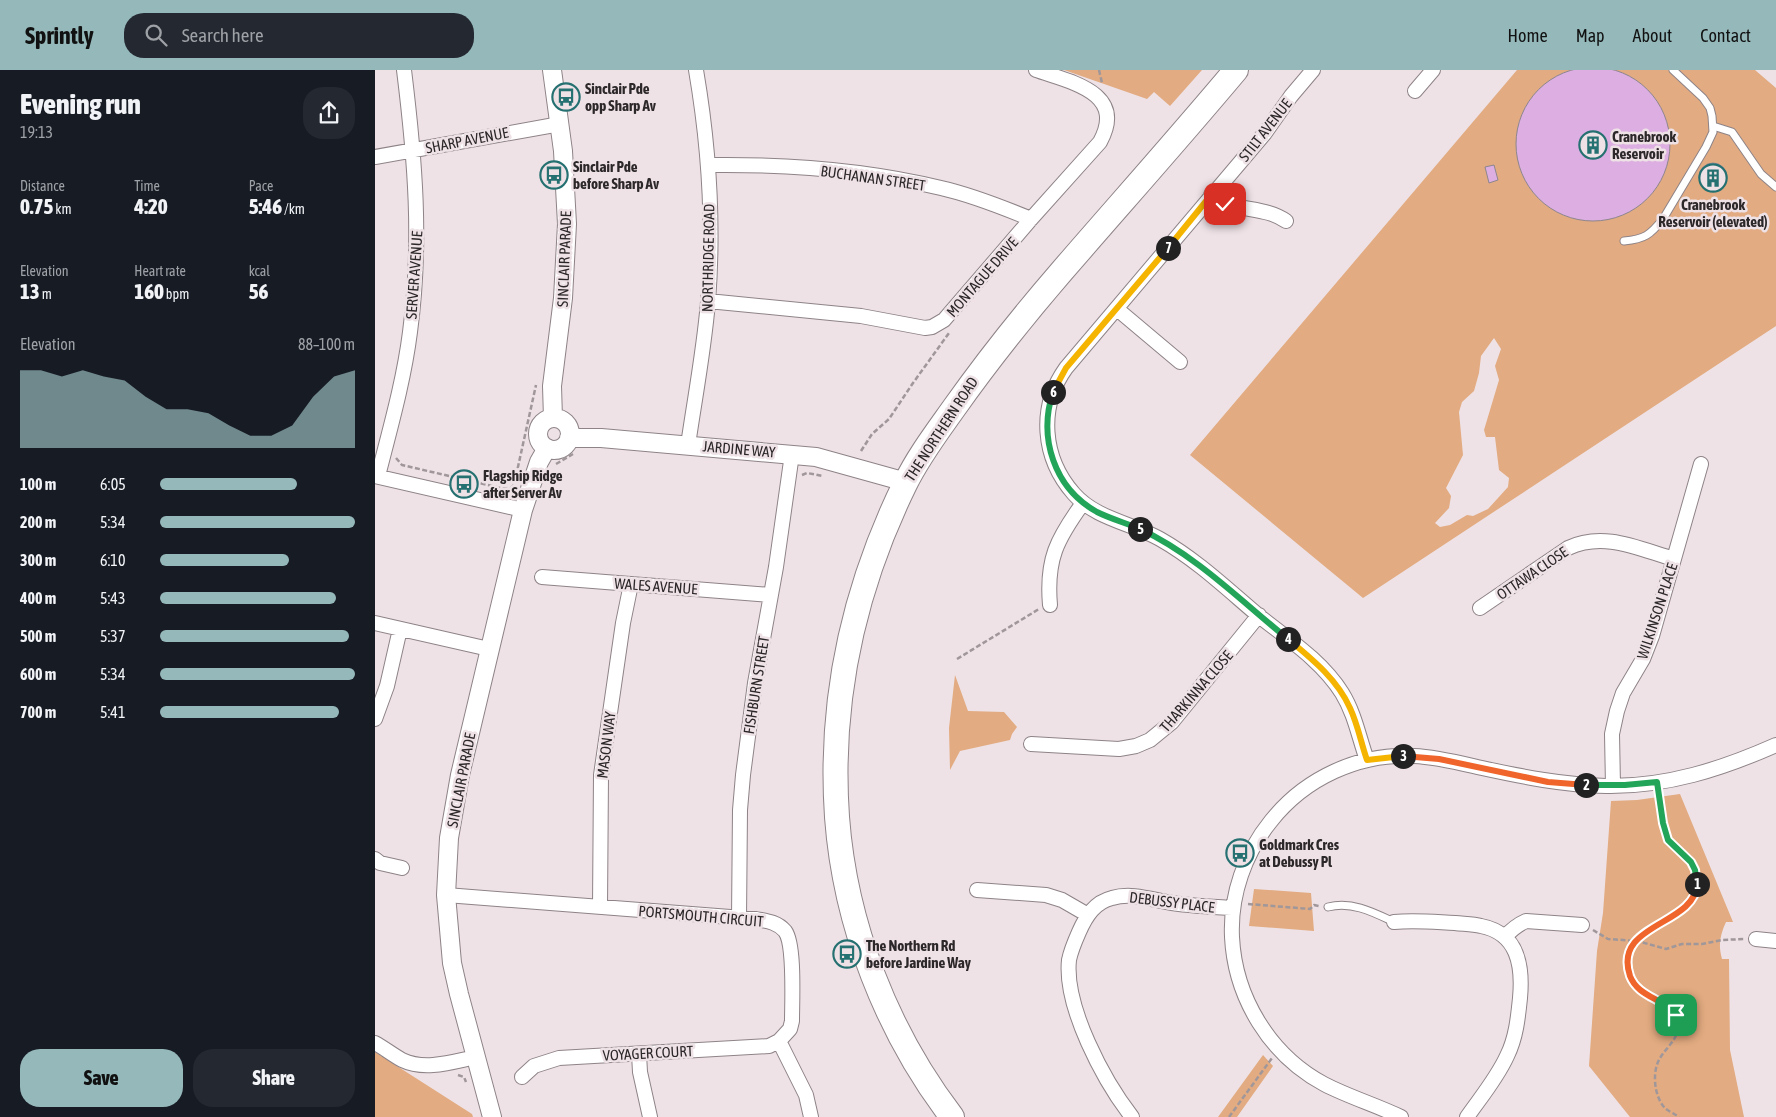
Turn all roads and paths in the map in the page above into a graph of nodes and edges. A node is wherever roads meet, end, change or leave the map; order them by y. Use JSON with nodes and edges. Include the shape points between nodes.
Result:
{"nodes":[{"id":1,"x":404,"y":70,"type":"edge"},
{"id":2,"x":552,"y":70,"type":"edge"},
{"id":3,"x":697,"y":70,"type":"edge"},
{"id":4,"x":1035,"y":70,"type":"edge"},
{"id":5,"x":1099,"y":70,"type":"edge"},
{"id":6,"x":1237,"y":70,"type":"edge"},
{"id":7,"x":1313,"y":70,"type":"edge"},
{"id":8,"x":1673,"y":70,"type":"edge"},
{"id":9,"x":1427,"y":72,"type":"edge"},
{"id":10,"x":1102,"y":84,"type":"dead end"},
{"id":11,"x":1415,"y":91,"type":"dead end"},
{"id":12,"x":560,"y":124,"type":"junction"},
{"id":13,"x":1713,"y":126,"type":"junction"},
{"id":14,"x":414,"y":150,"type":"junction"},
{"id":15,"x":375,"y":158,"type":"edge"},
{"id":16,"x":709,"y":165,"type":"junction"},
{"id":17,"x":1776,"y":187,"type":"edge"},
{"id":18,"x":1211,"y":195,"type":"junction"},
{"id":19,"x":1031,"y":219,"type":"junction"},
{"id":20,"x":1286,"y":222,"type":"dead end"},
{"id":21,"x":1624,"y":241,"type":"dead end"},
{"id":22,"x":708,"y":301,"type":"junction"},
{"id":23,"x":1117,"y":309,"type":"junction"},
{"id":24,"x":953,"y":328,"type":"dead end"},
{"id":25,"x":1180,"y":362,"type":"dead end"},
{"id":26,"x":537,"y":383,"type":"dead end"},
{"id":27,"x":553,"y":418,"type":"junction"},
{"id":28,"x":569,"y":438,"type":"junction"},
{"id":29,"x":688,"y":445,"type":"junction"},
{"id":30,"x":547,"y":448,"type":"junction"},
{"id":31,"x":861,"y":451,"type":"dead end"},
{"id":32,"x":792,"y":454,"type":"junction"},
{"id":33,"x":392,"y":456,"type":"dead end"},
{"id":34,"x":1701,"y":464,"type":"dead end"},
{"id":35,"x":377,"y":476,"type":"edge"},
{"id":36,"x":801,"y":477,"type":"dead end"},
{"id":37,"x":829,"y":477,"type":"dead end"},
{"id":38,"x":906,"y":482,"type":"junction"},
{"id":39,"x":508,"y":489,"type":"junction"},
{"id":40,"x":508,"y":493,"type":"dead end"},
{"id":41,"x":1083,"y":503,"type":"junction"},
{"id":42,"x":523,"y":510,"type":"junction"},
{"id":43,"x":1674,"y":559,"type":"junction"},
{"id":44,"x":542,"y":577,"type":"dead end"},
{"id":45,"x":631,"y":584,"type":"junction"},
{"id":46,"x":771,"y":595,"type":"junction"},
{"id":47,"x":1050,"y":605,"type":"joint"},
{"id":48,"x":1480,"y":608,"type":"dead end"},
{"id":49,"x":1259,"y":616,"type":"junction"},
{"id":50,"x":375,"y":623,"type":"edge"},
{"id":51,"x":400,"y":629,"type":"junction"},
{"id":52,"x":489,"y":649,"type":"junction"},
{"id":53,"x":957,"y":659,"type":"dead end"},
{"id":54,"x":375,"y":719,"type":"edge"},
{"id":55,"x":1031,"y":744,"type":"dead end"},
{"id":56,"x":1776,"y":745,"type":"edge"},
{"id":57,"x":1367,"y":760,"type":"junction"},
{"id":58,"x":1657,"y":782,"type":"junction"},
{"id":59,"x":1613,"y":786,"type":"junction"},
{"id":60,"x":375,"y":860,"type":"edge"},
{"id":61,"x":402,"y":868,"type":"dead end"},
{"id":62,"x":977,"y":890,"type":"dead end"},
{"id":63,"x":446,"y":895,"type":"junction"},
{"id":64,"x":1248,"y":904,"type":"dead end"},
{"id":65,"x":600,"y":907,"type":"junction"},
{"id":66,"x":1328,"y":907,"type":"joint"},
{"id":67,"x":1233,"y":908,"type":"junction"},
{"id":68,"x":1088,"y":915,"type":"junction"},
{"id":69,"x":739,"y":918,"type":"junction"},
{"id":70,"x":1394,"y":922,"type":"joint"},
{"id":71,"x":1582,"y":925,"type":"joint"},
{"id":72,"x":1505,"y":937,"type":"junction"},
{"id":73,"x":1756,"y":939,"type":"joint"},
{"id":74,"x":1776,"y":940,"type":"edge"},
{"id":75,"x":1637,"y":941,"type":"junction"},
{"id":76,"x":779,"y":1042,"type":"junction"},
{"id":77,"x":375,"y":1043,"type":"edge"},
{"id":78,"x":1279,"y":1049,"type":"junction"},
{"id":79,"x":639,"y":1054,"type":"junction"},
{"id":80,"x":476,"y":1057,"type":"junction"},
{"id":81,"x":454,"y":1075,"type":"dead end"},
{"id":82,"x":522,"y":1077,"type":"dead end"},
{"id":83,"x":467,"y":1084,"type":"dead end"},
{"id":84,"x":492,"y":1117,"type":"edge"},
{"id":85,"x":650,"y":1117,"type":"edge"},
{"id":86,"x":811,"y":1117,"type":"edge"},
{"id":87,"x":952,"y":1117,"type":"edge"},
{"id":88,"x":1132,"y":1117,"type":"edge"},
{"id":89,"x":1229,"y":1117,"type":"edge"},
{"id":90,"x":1401,"y":1117,"type":"edge"},
{"id":91,"x":1467,"y":1117,"type":"edge"},
{"id":92,"x":1679,"y":1117,"type":"edge"}],
"edges":[{"from":1,"to":14,"type":"street","name":"SERVER AVENUE"},
{"from":2,"to":12,"type":"street","name":"SINCLAIR PARADE"},
{"from":3,"to":16,"type":"street","name":"NORTHRIDGE ROAD"},
{"from":4,"to":19,"type":"street","name":"MONTAGUE DRIVE","via":[[1095,93],[1105,107],[1107,125],[1100,142]]},
{"from":5,"to":10,"type":"path"},
{"from":6,"to":38,"type":"highway","name":"THE NORTHERN ROAD","via":[[1014,327],[944,422]]},
{"from":7,"to":18,"type":"street","name":"STILT AVENUE","via":[[1265,133]]},
{"from":8,"to":13,"type":"lane","via":[[1703,98],[1713,116]]},
{"from":9,"to":11,"type":"street"},
{"from":12,"to":14,"type":"street","name":"SHARP AVENUE"},
{"from":12,"to":27,"type":"street","name":"SINCLAIR PARADE","via":[[566,241],[552,386]]},
{"from":13,"to":17,"type":"lane","via":[[1732,132],[1761,174]]},
{"from":13,"to":21,"type":"lane","via":[[1711,139],[1659,224],[1641,239]]},
{"from":14,"to":15,"type":"street","name":"SHARP AVENUE"},
{"from":14,"to":35,"type":"street","name":"SERVER AVENUE","via":[[417,229],[413,307],[406,359]]},
{"from":16,"to":19,"type":"street","name":"BUCHANAN STREET","via":[[757,165],[908,180],[976,198]]},
{"from":16,"to":22,"type":"street","name":"NORTHRIDGE ROAD"},
{"from":18,"to":20,"type":"street","via":[[1225,204],[1266,212]]},
{"from":18,"to":23,"type":"street","name":"STILT AVENUE"},
{"from":19,"to":22,"type":"street","name":"MONTAGUE DRIVE","via":[[948,316],[932,327],[825,311]]},
{"from":22,"to":29,"type":"street","name":"NORTHRIDGE ROAD"},
{"from":23,"to":25,"type":"street"},
{"from":23,"to":41,"type":"street","name":"STILT AVENUE","via":[[1061,376],[1048,410],[1047,435],[1051,456],[1062,479]]},
{"from":24,"to":31,"type":"path","via":[[889,419],[872,434]]},
{"from":26,"to":39,"type":"path","via":[[515,480]]},
{"from":27,"to":28,"type":"street","via":[[566,424]]},
{"from":27,"to":30,"type":"street","via":[[543,422],[538,431],[540,441]]},
{"from":28,"to":29,"type":"street","name":"JARDINE WAY"},
{"from":28,"to":30,"type":"street","via":[[561,448]]},
{"from":29,"to":32,"type":"street","name":"JARDINE WAY"},
{"from":30,"to":42,"type":"street","name":"SINCLAIR PARADE"},
{"from":32,"to":38,"type":"street","name":"JARDINE WAY","via":[[817,456]]},
{"from":32,"to":46,"type":"street","name":"FISHBURN STREET"},
{"from":33,"to":39,"type":"path","via":[[402,465]]},
{"from":34,"to":43,"type":"street","name":"WILKINSON PLACE"},
{"from":35,"to":42,"type":"street"},
{"from":36,"to":37,"type":"path","via":[[807,473]]},
{"from":38,"to":87,"type":"highway","name":"THE NORTHERN ROAD","via":[[871,562],[849,641],[837,737],[837,809],[846,882],[872,971],[915,1064]]},
{"from":39,"to":40,"type":"path"},
{"from":41,"to":47,"type":"street","via":[[1066,526],[1054,553],[1049,577]]},
{"from":41,"to":49,"type":"street","name":"STILT AVENUE","via":[[1180,551]]},
{"from":42,"to":52,"type":"street","name":"SINCLAIR PARADE"},
{"from":43,"to":48,"type":"street","name":"OTTAWA CLOSE","via":[[1612,541],[1584,542],[1568,548]]},
{"from":43,"to":59,"type":"street","name":"WILKINSON PLACE","via":[[1647,649],[1617,711],[1612,734]]},
{"from":44,"to":45,"type":"street","name":"WALES AVENUE"},
{"from":45,"to":46,"type":"street","name":"WALES AVENUE"},
{"from":45,"to":65,"type":"street","name":"MASON WAY","via":[[601,774]]},
{"from":46,"to":69,"type":"street","name":"FISHBURN STREET","via":[[743,774]]},
{"from":47,"to":53,"type":"path","via":[[1036,610]]},
{"from":49,"to":55,"type":"street","name":"THARKINNA CLOSE","via":[[1172,722],[1150,740],[1119,749]]},
{"from":49,"to":57,"type":"street","name":"STILT AVENUE","via":[[1317,663],[1338,687],[1351,710]]},
{"from":50,"to":51,"type":"street"},
{"from":51,"to":52,"type":"street"},
{"from":51,"to":54,"type":"street","via":[[387,686]]},
{"from":52,"to":63,"type":"street","name":"SINCLAIR PARADE","via":[[455,801]]},
{"from":56,"to":58,"type":"street","via":[[1709,771]]},
{"from":57,"to":59,"type":"street","via":[[1420,756],[1548,782]]},
{"from":57,"to":67,"type":"street","via":[[1321,778],[1278,812],[1249,855]]},
{"from":58,"to":59,"type":"street"},
{"from":58,"to":75,"type":"path","via":[[1668,840],[1691,862],[1697,887],[1688,905],[1641,935]]},
{"from":60,"to":61,"type":"street"},
{"from":62,"to":68,"type":"street","via":[[1046,895]]},
{"from":63,"to":65,"type":"street","name":"PORTSMOUTH CIRCUIT"},
{"from":63,"to":80,"type":"street","name":"SINCLAIR PARADE","via":[[453,963]]},
{"from":64,"to":66,"type":"path"},
{"from":65,"to":69,"type":"street","name":"PORTSMOUTH CIRCUIT"},
{"from":66,"to":70,"type":"lane","via":[[1366,908]]},
{"from":67,"to":68,"type":"street","name":"DEBUSSY PLACE","via":[[1122,896],[1101,902]]},
{"from":67,"to":78,"type":"street","via":[[1232,940],[1239,980],[1255,1017]]},
{"from":68,"to":88,"type":"street","name":"DEBUSSY PLACE","via":[[1070,954],[1071,991],[1095,1059]]},
{"from":69,"to":76,"type":"street","name":"PORTSMOUTH CIRCUIT","via":[[774,923],[789,938],[792,1020],[790,1029]]},
{"from":70,"to":72,"type":"street","via":[[1420,920],[1476,925]]},
{"from":71,"to":72,"type":"street","via":[[1526,921]]},
{"from":71,"to":75,"type":"path","via":[[1608,939]]},
{"from":72,"to":91,"type":"street","via":[[1516,952],[1521,973],[1517,1027],[1506,1058]]},
{"from":73,"to":74,"type":"street"},
{"from":73,"to":75,"type":"path","via":[[1682,944],[1665,949]]},
{"from":75,"to":92,"type":"path","via":[[1633,944],[1628,964],[1633,983],[1648,997],[1671,1009],[1678,1020],[1677,1034],[1658,1062],[1655,1075],[1657,1091],[1665,1108]]},
{"from":76,"to":79,"type":"street","name":"VOYAGER COURT","via":[[769,1046]]},
{"from":76,"to":86,"type":"street","via":[[807,1095]]},
{"from":77,"to":80,"type":"street","via":[[413,1063],[435,1065]]},
{"from":78,"to":89,"type":"path"},
{"from":78,"to":90,"type":"street","via":[[1321,1082]]},
{"from":79,"to":82,"type":"street","name":"VOYAGER COURT","via":[[559,1058],[534,1066]]},
{"from":79,"to":85,"type":"street","via":[[641,1080]]},
{"from":80,"to":84,"type":"street","name":"SINCLAIR PARADE"},
{"from":81,"to":83,"type":"path","via":[[464,1077]]}]}
